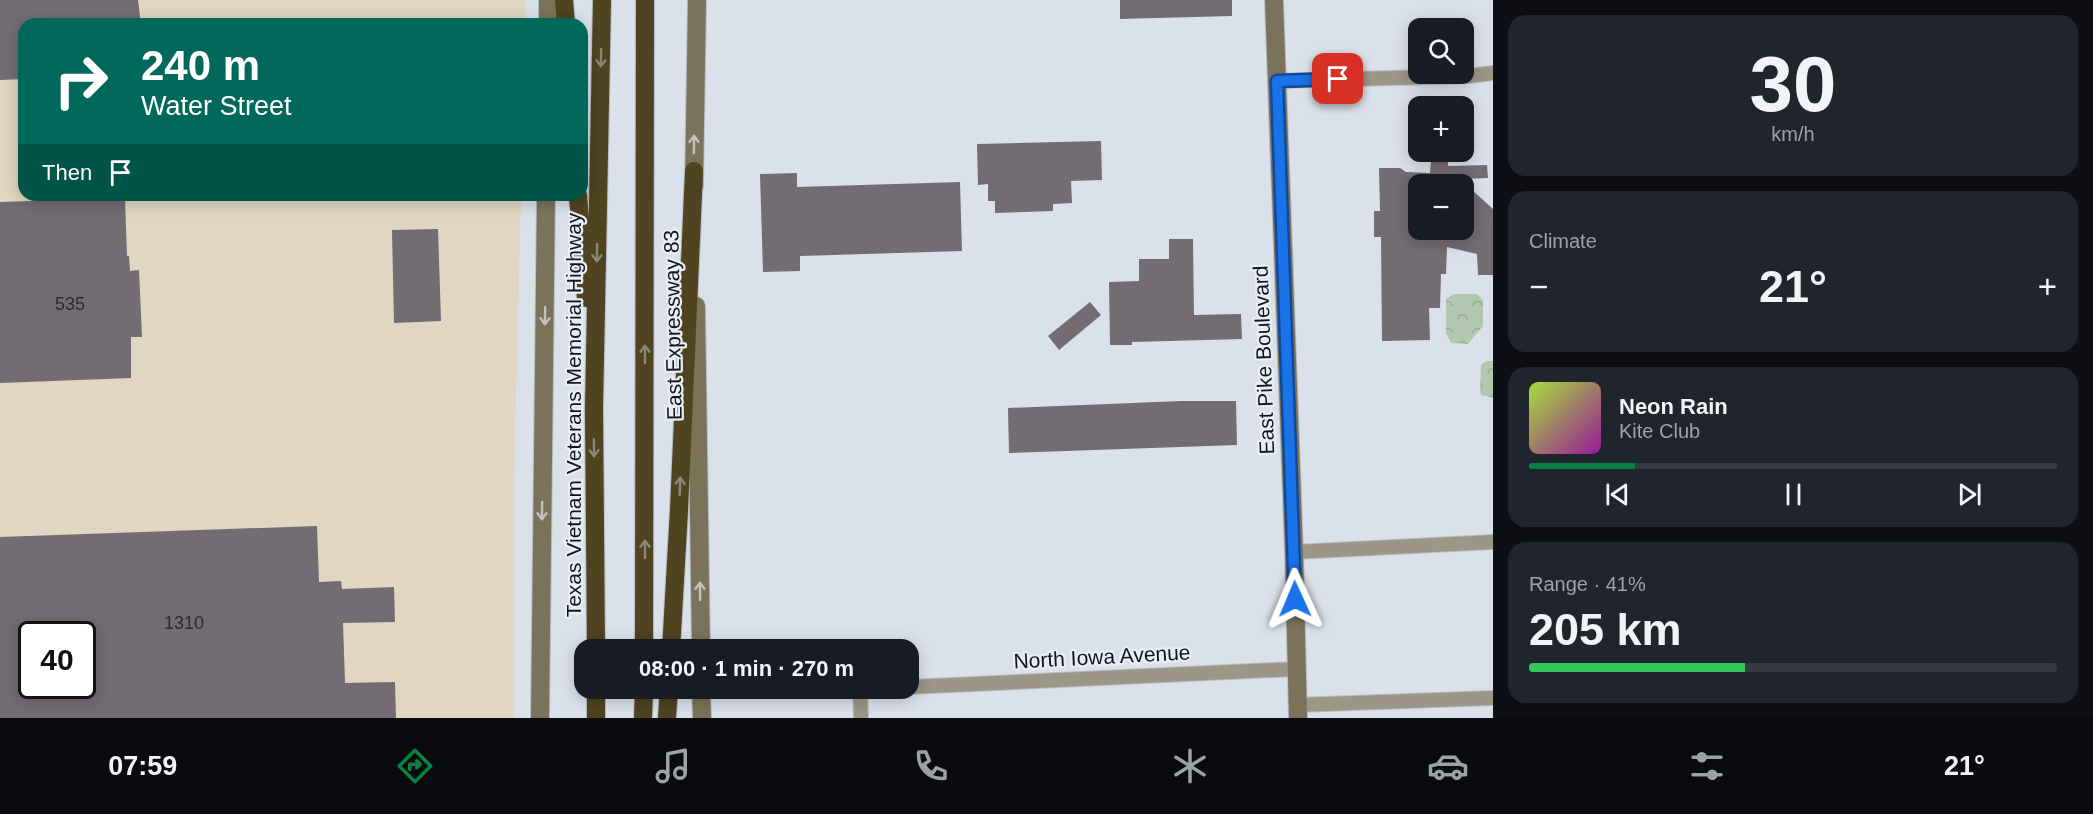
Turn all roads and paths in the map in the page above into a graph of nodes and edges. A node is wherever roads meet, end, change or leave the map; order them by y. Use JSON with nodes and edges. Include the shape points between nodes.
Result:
{"nodes":[{"id":1,"x":548,"y":0,"type":"edge"},
{"id":2,"x":564,"y":0,"type":"edge"},
{"id":3,"x":602,"y":0,"type":"edge"},
{"id":4,"x":645,"y":0,"type":"edge"},
{"id":5,"x":697,"y":0,"type":"edge"},
{"id":6,"x":1274,"y":0,"type":"edge"},
{"id":7,"x":548,"y":18,"type":"edge"},
{"id":8,"x":566,"y":18,"type":"edge"},
{"id":9,"x":1493,"y":73,"type":"edge"},
{"id":10,"x":1277,"y":81,"type":"junction"},
{"id":11,"x":694,"y":171,"type":"junction"},
{"id":12,"x":546,"y":201,"type":"edge"},
{"id":13,"x":578,"y":201,"type":"edge"},
{"id":14,"x":594,"y":408,"type":"junction"},
{"id":15,"x":1493,"y":542,"type":"edge"},
{"id":16,"x":1294,"y":552,"type":"junction"},
{"id":17,"x":596,"y":639,"type":"edge"},
{"id":18,"x":644,"y":639,"type":"edge"},
{"id":19,"x":672,"y":639,"type":"edge"},
{"id":20,"x":701,"y":639,"type":"edge"},
{"id":21,"x":1296,"y":669,"type":"junction"},
{"id":22,"x":919,"y":687,"type":"edge"},
{"id":23,"x":1493,"y":698,"type":"edge"},
{"id":24,"x":596,"y":699,"type":"edge"},
{"id":25,"x":644,"y":699,"type":"edge"},
{"id":26,"x":668,"y":699,"type":"edge"},
{"id":27,"x":701,"y":699,"type":"edge"},
{"id":28,"x":860,"y":699,"type":"edge"},
{"id":29,"x":1298,"y":712,"type":"edge"},
{"id":30,"x":540,"y":718,"type":"edge"},
{"id":31,"x":596,"y":718,"type":"edge"},
{"id":32,"x":643,"y":718,"type":"edge"},
{"id":33,"x":667,"y":718,"type":"edge"},
{"id":34,"x":702,"y":718,"type":"edge"},
{"id":35,"x":861,"y":718,"type":"edge"}],
"edges":[{"from":1,"to":7,"type":"main road"},
{"from":2,"to":8,"type":"highway"},
{"from":3,"to":14,"type":"highway","name":"Texas Vietnam Veterans Memorial Highway","one_way":true},
{"from":18,"to":4,"type":"highway","one_way":true},
{"from":11,"to":5,"type":"main road","name":"East Expressway 83","one_way":true},
{"from":6,"to":10,"type":"main road","name":"East Pike Boulevard"},
{"from":9,"to":10,"type":"street"},
{"from":10,"to":16,"type":"main road","name":"East Pike Boulevard"},
{"from":19,"to":11,"type":"highway","one_way":true},
{"from":20,"to":11,"type":"main road","name":"East Expressway 83","one_way":true},
{"from":12,"to":30,"type":"main road","one_way":true},
{"from":13,"to":14,"type":"highway"},
{"from":14,"to":17,"type":"highway","name":"Texas Vietnam Veterans Memorial Highway","one_way":true},
{"from":15,"to":16,"type":"street"},
{"from":16,"to":21,"type":"main road","name":"East Pike Boulevard"},
{"from":21,"to":22,"type":"street","name":"North Iowa Avenue"},
{"from":21,"to":29,"type":"main road","name":"East Pike Boulevard"},
{"from":23,"to":29,"type":"street"},
{"from":24,"to":31,"type":"highway"},
{"from":25,"to":32,"type":"highway"},
{"from":26,"to":33,"type":"highway"},
{"from":27,"to":34,"type":"main road"},
{"from":28,"to":35,"type":"street"}]}
